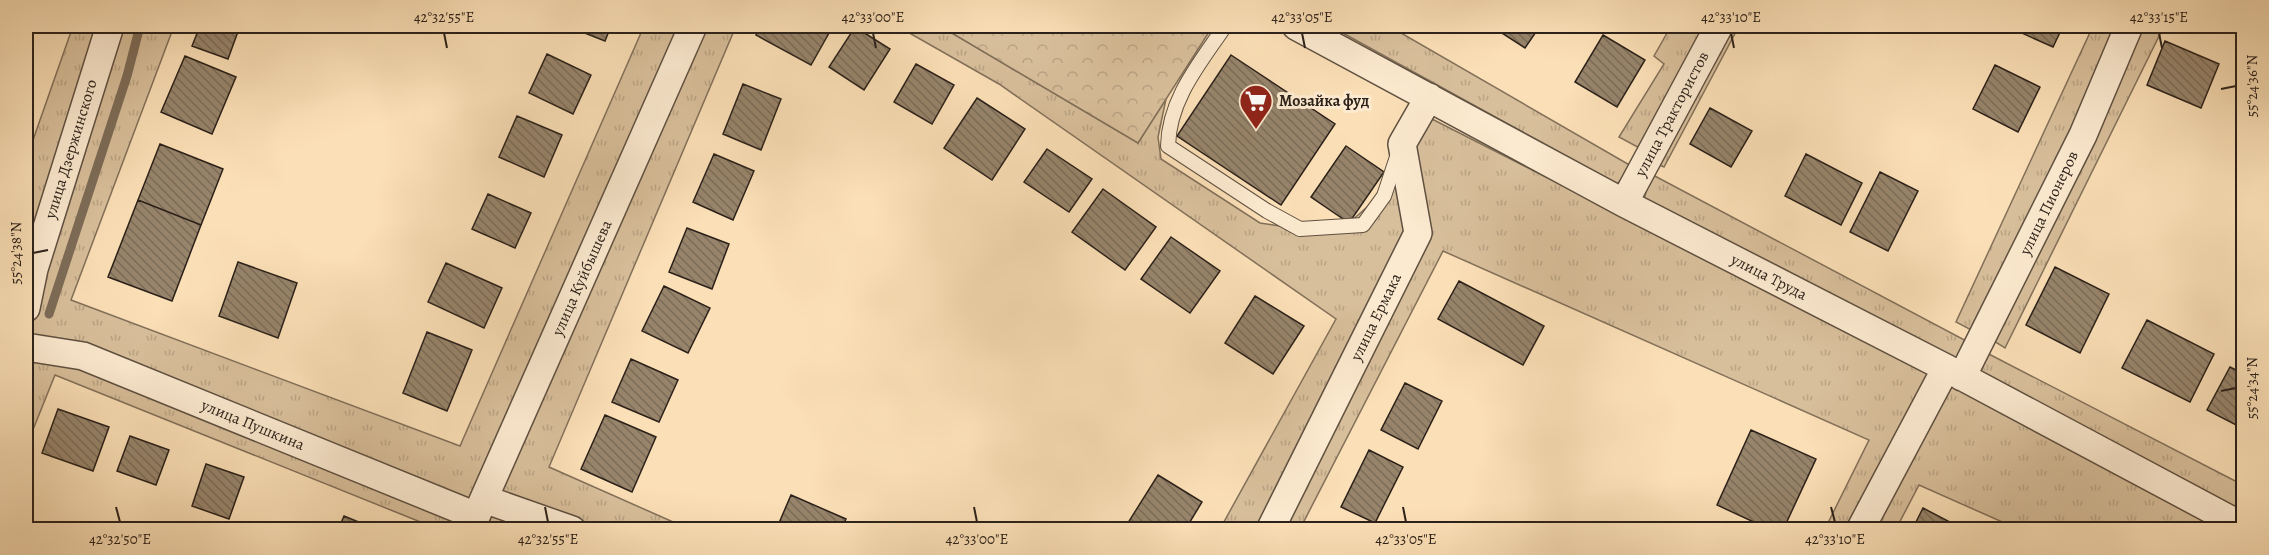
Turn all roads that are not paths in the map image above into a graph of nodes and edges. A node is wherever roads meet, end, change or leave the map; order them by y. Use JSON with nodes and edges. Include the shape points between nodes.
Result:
{"nodes":[{"id":1,"x":110,"y":26,"type":"edge"},
{"id":2,"x":693,"y":26,"type":"edge"},
{"id":3,"x":1225,"y":26,"type":"edge"},
{"id":4,"x":1296,"y":26,"type":"edge"},
{"id":5,"x":1719,"y":26,"type":"edge"},
{"id":6,"x":2128,"y":26,"type":"edge"},
{"id":7,"x":1429,"y":97,"type":"junction"},
{"id":8,"x":1402,"y":144,"type":"junction"},
{"id":9,"x":1624,"y":203,"type":"junction"},
{"id":10,"x":26,"y":308,"type":"edge"},
{"id":11,"x":26,"y":346,"type":"edge"},
{"id":12,"x":1954,"y":372,"type":"junction"},
{"id":13,"x":477,"y":515,"type":"edge"},
{"id":14,"x":2244,"y":527,"type":"edge"},
{"id":15,"x":572,"y":530,"type":"edge"},
{"id":16,"x":1270,"y":530,"type":"edge"},
{"id":17,"x":1860,"y":530,"type":"edge"}],
"edges":[{"from":1,"to":10,"type":"street","name":"улица Дзержинского","via":[[34,269]]},
{"from":2,"to":13,"type":"street","name":"улица Куйбышева"},
{"from":3,"to":8,"type":"lane","via":[[1176,100],[1168,146],[1300,229],[1363,225],[1384,196]]},
{"from":4,"to":7,"type":"street","name":"улица Труда"},
{"from":5,"to":9,"type":"street","name":"улица Трактористов"},
{"from":6,"to":12,"type":"street","name":"улица Пионеров","via":[[2083,135]]},
{"from":7,"to":8,"type":"street"},
{"from":7,"to":9,"type":"street","name":"улица Труда"},
{"from":8,"to":16,"type":"street","name":"улица Ермака","via":[[1418,232]]},
{"from":9,"to":12,"type":"street","name":"улица Труда"},
{"from":11,"to":13,"type":"street","name":"улица Пушкина","via":[[83,356]]},
{"from":12,"to":14,"type":"street","name":"улица Труда"},
{"from":12,"to":17,"type":"street","name":"улица Пионеров"},
{"from":13,"to":15,"type":"street","name":"улица Пушкина"}]}
